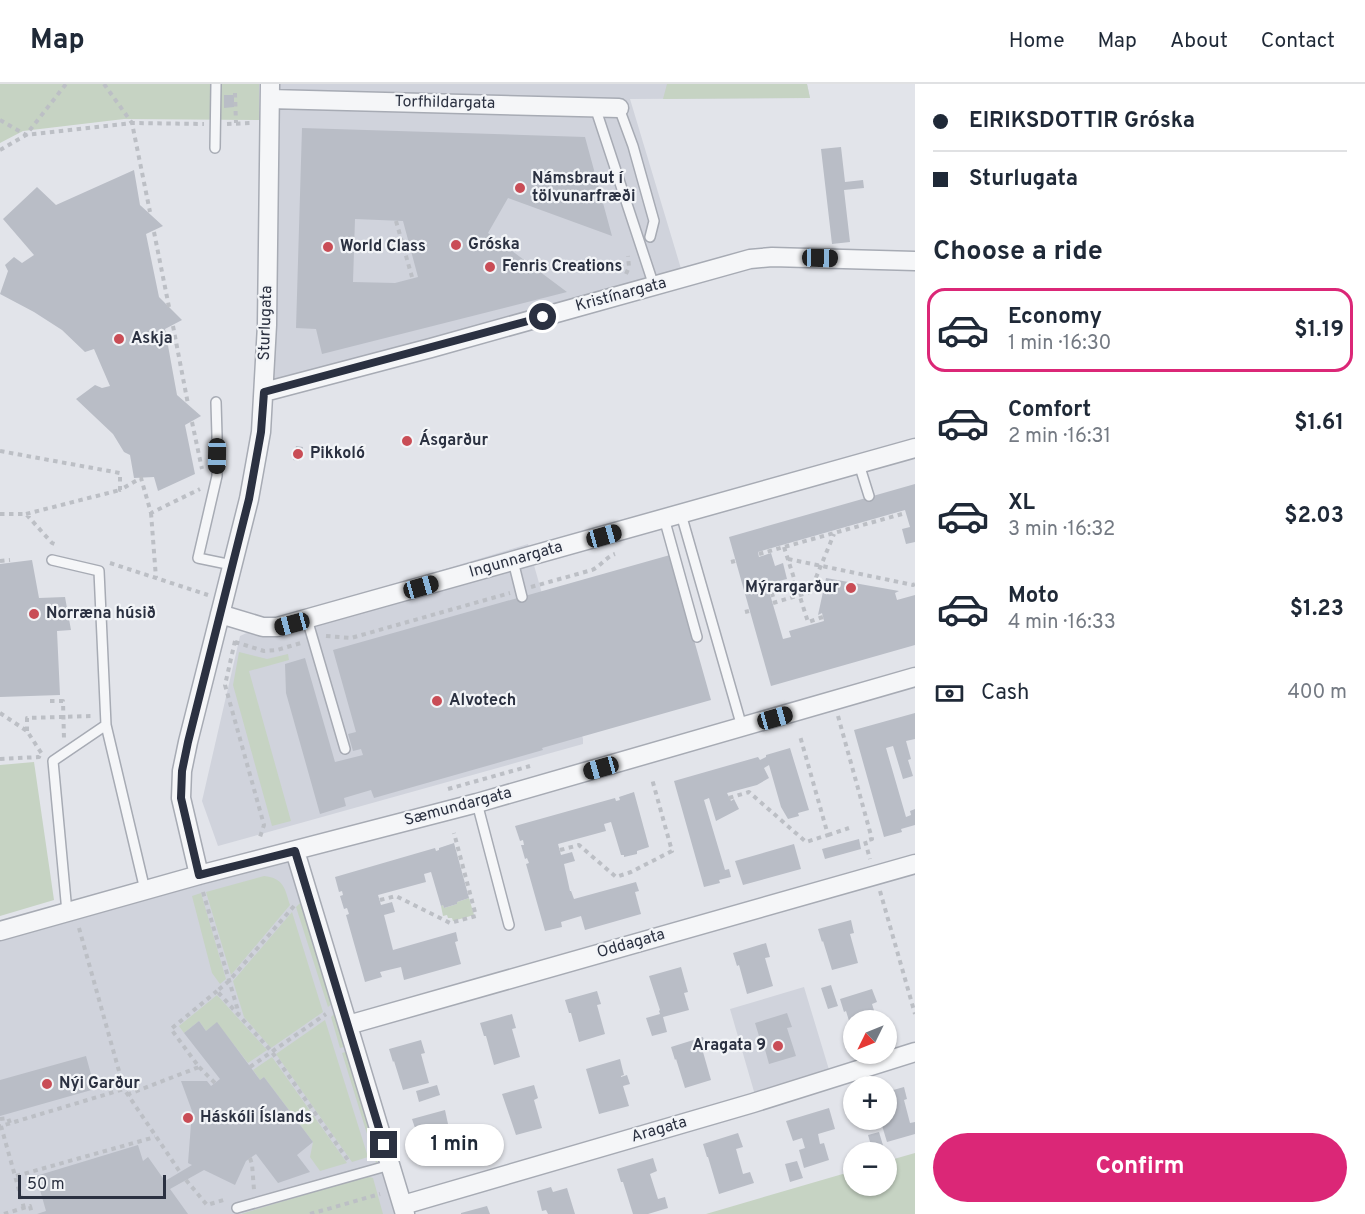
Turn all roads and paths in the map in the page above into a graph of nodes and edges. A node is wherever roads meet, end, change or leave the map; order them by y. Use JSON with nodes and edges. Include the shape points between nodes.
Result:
{"nodes":[{"id":1,"x":66,"y":84,"type":"edge"},
{"id":2,"x":104,"y":84,"type":"edge"},
{"id":3,"x":216,"y":84,"type":"edge"},
{"id":4,"x":270,"y":92,"type":"edge"},
{"id":5,"x":235,"y":93,"type":"dead end"},
{"id":6,"x":595,"y":107,"type":"junction"},
{"id":7,"x":619,"y":108,"type":"joint"},
{"id":8,"x":0,"y":120,"type":"edge"},
{"id":9,"x":270,"y":122,"type":"junction"},
{"id":10,"x":132,"y":123,"type":"junction"},
{"id":11,"x":236,"y":123,"type":"junction"},
{"id":12,"x":215,"y":124,"type":"junction"},
{"id":13,"x":26,"y":135,"type":"junction"},
{"id":14,"x":215,"y":148,"type":"dead end"},
{"id":15,"x":0,"y":150,"type":"edge"},
{"id":16,"x":150,"y":212,"type":"dead end"},
{"id":17,"x":396,"y":221,"type":"dead end"},
{"id":18,"x":154,"y":232,"type":"dead end"},
{"id":19,"x":650,"y":237,"type":"dead end"},
{"id":20,"x":626,"y":247,"type":"dead end"},
{"id":21,"x":915,"y":261,"type":"edge"},
{"id":22,"x":412,"y":277,"type":"dead end"},
{"id":23,"x":625,"y":278,"type":"dead end"},
{"id":24,"x":654,"y":286,"type":"junction"},
{"id":25,"x":169,"y":307,"type":"dead end"},
{"id":26,"x":173,"y":326,"type":"dead end"},
{"id":27,"x":264,"y":392,"type":"junction"},
{"id":28,"x":216,"y":402,"type":"dead end"},
{"id":29,"x":188,"y":404,"type":"dead end"},
{"id":30,"x":192,"y":422,"type":"dead end"},
{"id":31,"x":915,"y":448,"type":"edge"},
{"id":32,"x":0,"y":451,"type":"edge"},
{"id":33,"x":859,"y":464,"type":"junction"},
{"id":34,"x":203,"y":476,"type":"dead end"},
{"id":35,"x":205,"y":486,"type":"dead end"},
{"id":36,"x":120,"y":490,"type":"junction"},
{"id":37,"x":869,"y":496,"type":"dead end"},
{"id":38,"x":151,"y":513,"type":"junction"},
{"id":39,"x":26,"y":514,"type":"dead end"},
{"id":40,"x":902,"y":514,"type":"dead end"},
{"id":41,"x":672,"y":516,"type":"junction"},
{"id":42,"x":835,"y":533,"type":"junction"},
{"id":43,"x":784,"y":547,"type":"junction"},
{"id":44,"x":625,"y":550,"type":"dead end"},
{"id":45,"x":760,"y":555,"type":"dead end"},
{"id":46,"x":788,"y":559,"type":"junction"},
{"id":47,"x":10,"y":560,"type":"dead end"},
{"id":48,"x":52,"y":560,"type":"dead end"},
{"id":49,"x":0,"y":561,"type":"edge"},
{"id":50,"x":513,"y":561,"type":"junction"},
{"id":51,"x":232,"y":566,"type":"junction"},
{"id":52,"x":821,"y":566,"type":"junction"},
{"id":53,"x":156,"y":578,"type":"dead end"},
{"id":54,"x":795,"y":582,"type":"junction"},
{"id":55,"x":769,"y":584,"type":"dead end"},
{"id":56,"x":915,"y":584,"type":"edge"},
{"id":57,"x":784,"y":585,"type":"dead end"},
{"id":58,"x":521,"y":593,"type":"junction"},
{"id":59,"x":799,"y":595,"type":"junction"},
{"id":60,"x":220,"y":614,"type":"junction"},
{"id":61,"x":823,"y":617,"type":"dead end"},
{"id":62,"x":307,"y":620,"type":"junction"},
{"id":63,"x":242,"y":621,"type":"junction"},
{"id":64,"x":697,"y":637,"type":"dead end"},
{"id":65,"x":312,"y":640,"type":"junction"},
{"id":66,"x":235,"y":642,"type":"junction"},
{"id":67,"x":915,"y":677,"type":"edge"},
{"id":68,"x":50,"y":701,"type":"dead end"},
{"id":69,"x":833,"y":701,"type":"junction"},
{"id":70,"x":0,"y":713,"type":"edge"},
{"id":71,"x":64,"y":717,"type":"junction"},
{"id":72,"x":106,"y":725,"type":"junction"},
{"id":73,"x":742,"y":727,"type":"junction"},
{"id":74,"x":27,"y":730,"type":"junction"},
{"id":75,"x":800,"y":736,"type":"dead end"},
{"id":76,"x":345,"y":749,"type":"dead end"},
{"id":77,"x":65,"y":753,"type":"junction"},
{"id":78,"x":39,"y":757,"type":"dead end"},
{"id":79,"x":0,"y":759,"type":"edge"},
{"id":80,"x":52,"y":761,"type":"junction"},
{"id":81,"x":652,"y":779,"type":"dead end"},
{"id":82,"x":729,"y":798,"type":"dead end"},
{"id":83,"x":477,"y":803,"type":"junction"},
{"id":84,"x":849,"y":828,"type":"dead end"},
{"id":85,"x":454,"y":833,"type":"dead end"},
{"id":86,"x":828,"y":835,"type":"junction"},
{"id":87,"x":261,"y":841,"type":"dead end"},
{"id":88,"x":560,"y":850,"type":"dead end"},
{"id":89,"x":295,"y":851,"type":"junction"},
{"id":90,"x":868,"y":852,"type":"dead end"},
{"id":91,"x":915,"y":864,"type":"edge"},
{"id":92,"x":200,"y":880,"type":"junction"},
{"id":93,"x":877,"y":880,"type":"dead end"},
{"id":94,"x":145,"y":890,"type":"junction"},
{"id":95,"x":380,"y":900,"type":"dead end"},
{"id":96,"x":294,"y":906,"type":"dead end"},
{"id":97,"x":73,"y":917,"type":"junction"},
{"id":98,"x":509,"y":925,"type":"dead end"},
{"id":99,"x":0,"y":931,"type":"edge"},
{"id":100,"x":229,"y":981,"type":"junction"},
{"id":101,"x":217,"y":991,"type":"junction"},
{"id":102,"x":327,"y":1014,"type":"dead end"},
{"id":103,"x":915,"y":1014,"type":"edge"},
{"id":104,"x":239,"y":1016,"type":"junction"},
{"id":105,"x":348,"y":1025,"type":"junction"},
{"id":106,"x":272,"y":1052,"type":"junction"},
{"id":107,"x":915,"y":1052,"type":"edge"},
{"id":108,"x":199,"y":1067,"type":"junction"},
{"id":109,"x":250,"y":1067,"type":"dead end"},
{"id":110,"x":215,"y":1083,"type":"dead end"},
{"id":111,"x":124,"y":1089,"type":"junction"},
{"id":112,"x":128,"y":1096,"type":"junction"},
{"id":113,"x":0,"y":1119,"type":"edge"},
{"id":114,"x":10,"y":1124,"type":"junction"},
{"id":115,"x":0,"y":1126,"type":"edge"},
{"id":116,"x":155,"y":1137,"type":"junction"},
{"id":117,"x":250,"y":1158,"type":"dead end"},
{"id":118,"x":390,"y":1165,"type":"junction"},
{"id":119,"x":352,"y":1166,"type":"dead end"},
{"id":120,"x":180,"y":1172,"type":"dead end"},
{"id":121,"x":16,"y":1176,"type":"junction"},
{"id":122,"x":254,"y":1191,"type":"dead end"},
{"id":123,"x":402,"y":1203,"type":"edge"},
{"id":124,"x":24,"y":1208,"type":"junction"},
{"id":125,"x":237,"y":1208,"type":"dead end"},
{"id":126,"x":4,"y":1214,"type":"edge"},
{"id":127,"x":32,"y":1214,"type":"edge"},
{"id":128,"x":310,"y":1214,"type":"edge"}],
"edges":[{"from":1,"to":13,"type":"path"},
{"from":2,"to":10,"type":"path"},
{"from":3,"to":12,"type":"lane"},
{"from":4,"to":6,"type":"street","name":"Torfhildargata"},
{"from":4,"to":9,"type":"street","name":"Sturlugata"},
{"from":5,"to":11,"type":"path"},
{"from":6,"to":7,"type":"street","name":"Torfhildargata"},
{"from":6,"to":24,"type":"lane"},
{"from":7,"to":19,"type":"lane","via":[[654,221]]},
{"from":8,"to":13,"type":"path"},
{"from":9,"to":11,"type":"path"},
{"from":9,"to":27,"type":"street","name":"Sturlugata"},
{"from":10,"to":12,"type":"path"},
{"from":10,"to":13,"type":"path"},
{"from":10,"to":16,"type":"path"},
{"from":11,"to":12,"type":"path"},
{"from":12,"to":14,"type":"lane"},
{"from":13,"to":15,"type":"path"},
{"from":17,"to":22,"type":"path"},
{"from":18,"to":25,"type":"path"},
{"from":20,"to":23,"type":"path","via":[[629,267]]},
{"from":21,"to":24,"type":"street","name":"Kristínargata","via":[[750,259]]},
{"from":24,"to":27,"type":"street","name":"Kristínargata"},
{"from":26,"to":29,"type":"path"},
{"from":27,"to":51,"type":"street","name":"Sturlugata","via":[[249,499]]},
{"from":28,"to":51,"type":"lane","via":[[217,476],[198,558]]},
{"from":30,"to":34,"type":"path"},
{"from":31,"to":33,"type":"street","name":"Ingunnargata"},
{"from":32,"to":36,"type":"path","via":[[120,473]]},
{"from":33,"to":37,"type":"lane"},
{"from":33,"to":41,"type":"street","name":"Ingunnargata"},
{"from":35,"to":38,"type":"path"},
{"from":36,"to":38,"type":"path","via":[[141,478]]},
{"from":36,"to":39,"type":"path"},
{"from":38,"to":53,"type":"path"},
{"from":40,"to":42,"type":"path"},
{"from":41,"to":50,"type":"street","name":"Ingunnargata"},
{"from":41,"to":64,"type":"lane"},
{"from":41,"to":73,"type":"lane"},
{"from":42,"to":43,"type":"path"},
{"from":42,"to":52,"type":"path"},
{"from":43,"to":45,"type":"path"},
{"from":43,"to":46,"type":"path"},
{"from":44,"to":58,"type":"path","via":[[610,555],[592,570]]},
{"from":46,"to":52,"type":"path"},
{"from":46,"to":54,"type":"path"},
{"from":47,"to":49,"type":"path"},
{"from":48,"to":72,"type":"lane","via":[[99,571]]},
{"from":50,"to":58,"type":"lane"},
{"from":50,"to":62,"type":"street","name":"Ingunnargata"},
{"from":51,"to":60,"type":"street","name":"Sturlugata"},
{"from":52,"to":56,"type":"path"},
{"from":52,"to":59,"type":"path","via":[[810,592]]},
{"from":54,"to":57,"type":"path"},
{"from":54,"to":59,"type":"path"},
{"from":55,"to":59,"type":"path","via":[[774,603]]},
{"from":58,"to":65,"type":"path","via":[[351,638],[328,635]]},
{"from":59,"to":61,"type":"path","via":[[808,622]]},
{"from":60,"to":63,"type":"street","name":"Ingunnargata"},
{"from":60,"to":92,"type":"street","name":"Sturlugata","via":[[182,771],[181,798]]},
{"from":62,"to":63,"type":"street","name":"Ingunnargata","via":[[272,628]]},
{"from":62,"to":65,"type":"lane"},
{"from":63,"to":66,"type":"path"},
{"from":65,"to":66,"type":"path","via":[[271,651]]},
{"from":65,"to":76,"type":"lane"},
{"from":66,"to":87,"type":"path","via":[[225,685],[264,825]]},
{"from":67,"to":69,"type":"street","name":"Sæmundargata"},
{"from":68,"to":71,"type":"path","via":[[63,701]]},
{"from":69,"to":73,"type":"street","name":"Sæmundargata"},
{"from":69,"to":90,"type":"path","via":[[872,839],[865,841]]},
{"from":70,"to":74,"type":"path"},
{"from":71,"to":72,"type":"path","via":[[92,715]]},
{"from":71,"to":74,"type":"path","via":[[27,718]]},
{"from":71,"to":77,"type":"path"},
{"from":72,"to":77,"type":"lane"},
{"from":72,"to":94,"type":"lane"},
{"from":73,"to":83,"type":"street","name":"Sæmundargata"},
{"from":74,"to":80,"type":"path","via":[[40,752]]},
{"from":75,"to":86,"type":"path"},
{"from":77,"to":80,"type":"lane"},
{"from":78,"to":79,"type":"path"},
{"from":80,"to":97,"type":"lane"},
{"from":81,"to":88,"type":"path","via":[[672,851],[616,877],[579,845]]},
{"from":82,"to":86,"type":"path","via":[[749,792],[806,842]]},
{"from":83,"to":89,"type":"street","name":"Sæmundargata"},
{"from":83,"to":98,"type":"lane"},
{"from":84,"to":86,"type":"path"},
{"from":85,"to":95,"type":"path","via":[[476,915],[450,923],[396,896]]},
{"from":89,"to":92,"type":"street","name":"Sæmundargata"},
{"from":89,"to":105,"type":"street"},
{"from":91,"to":105,"type":"street","name":"Oddagata"},
{"from":92,"to":94,"type":"street","name":"Sæmundargata"},
{"from":92,"to":100,"type":"path"},
{"from":93,"to":103,"type":"path"},
{"from":94,"to":97,"type":"street","name":"Sæmundargata"},
{"from":96,"to":100,"type":"path"},
{"from":97,"to":99,"type":"street","name":"Sæmundargata"},
{"from":97,"to":111,"type":"path"},
{"from":100,"to":101,"type":"path"},
{"from":100,"to":104,"type":"path"},
{"from":101,"to":104,"type":"path"},
{"from":101,"to":108,"type":"path","via":[[171,1029]]},
{"from":102,"to":106,"type":"path"},
{"from":104,"to":106,"type":"path"},
{"from":105,"to":118,"type":"street"},
{"from":106,"to":109,"type":"path"},
{"from":106,"to":119,"type":"path"},
{"from":107,"to":123,"type":"street","name":"Aragata","via":[[753,1103]]},
{"from":108,"to":110,"type":"path"},
{"from":108,"to":112,"type":"path"},
{"from":111,"to":112,"type":"path"},
{"from":111,"to":114,"type":"path"},
{"from":112,"to":116,"type":"path"},
{"from":113,"to":114,"type":"path","via":[[8,1118]]},
{"from":114,"to":115,"type":"path"},
{"from":115,"to":121,"type":"path"},
{"from":116,"to":120,"type":"path"},
{"from":116,"to":121,"type":"path"},
{"from":117,"to":122,"type":"path"},
{"from":118,"to":123,"type":"street"},
{"from":118,"to":125,"type":"lane"},
{"from":121,"to":124,"type":"path"},
{"from":123,"to":128,"type":"path"},
{"from":124,"to":126,"type":"path"},
{"from":124,"to":127,"type":"path","via":[[30,1206]]}]}
